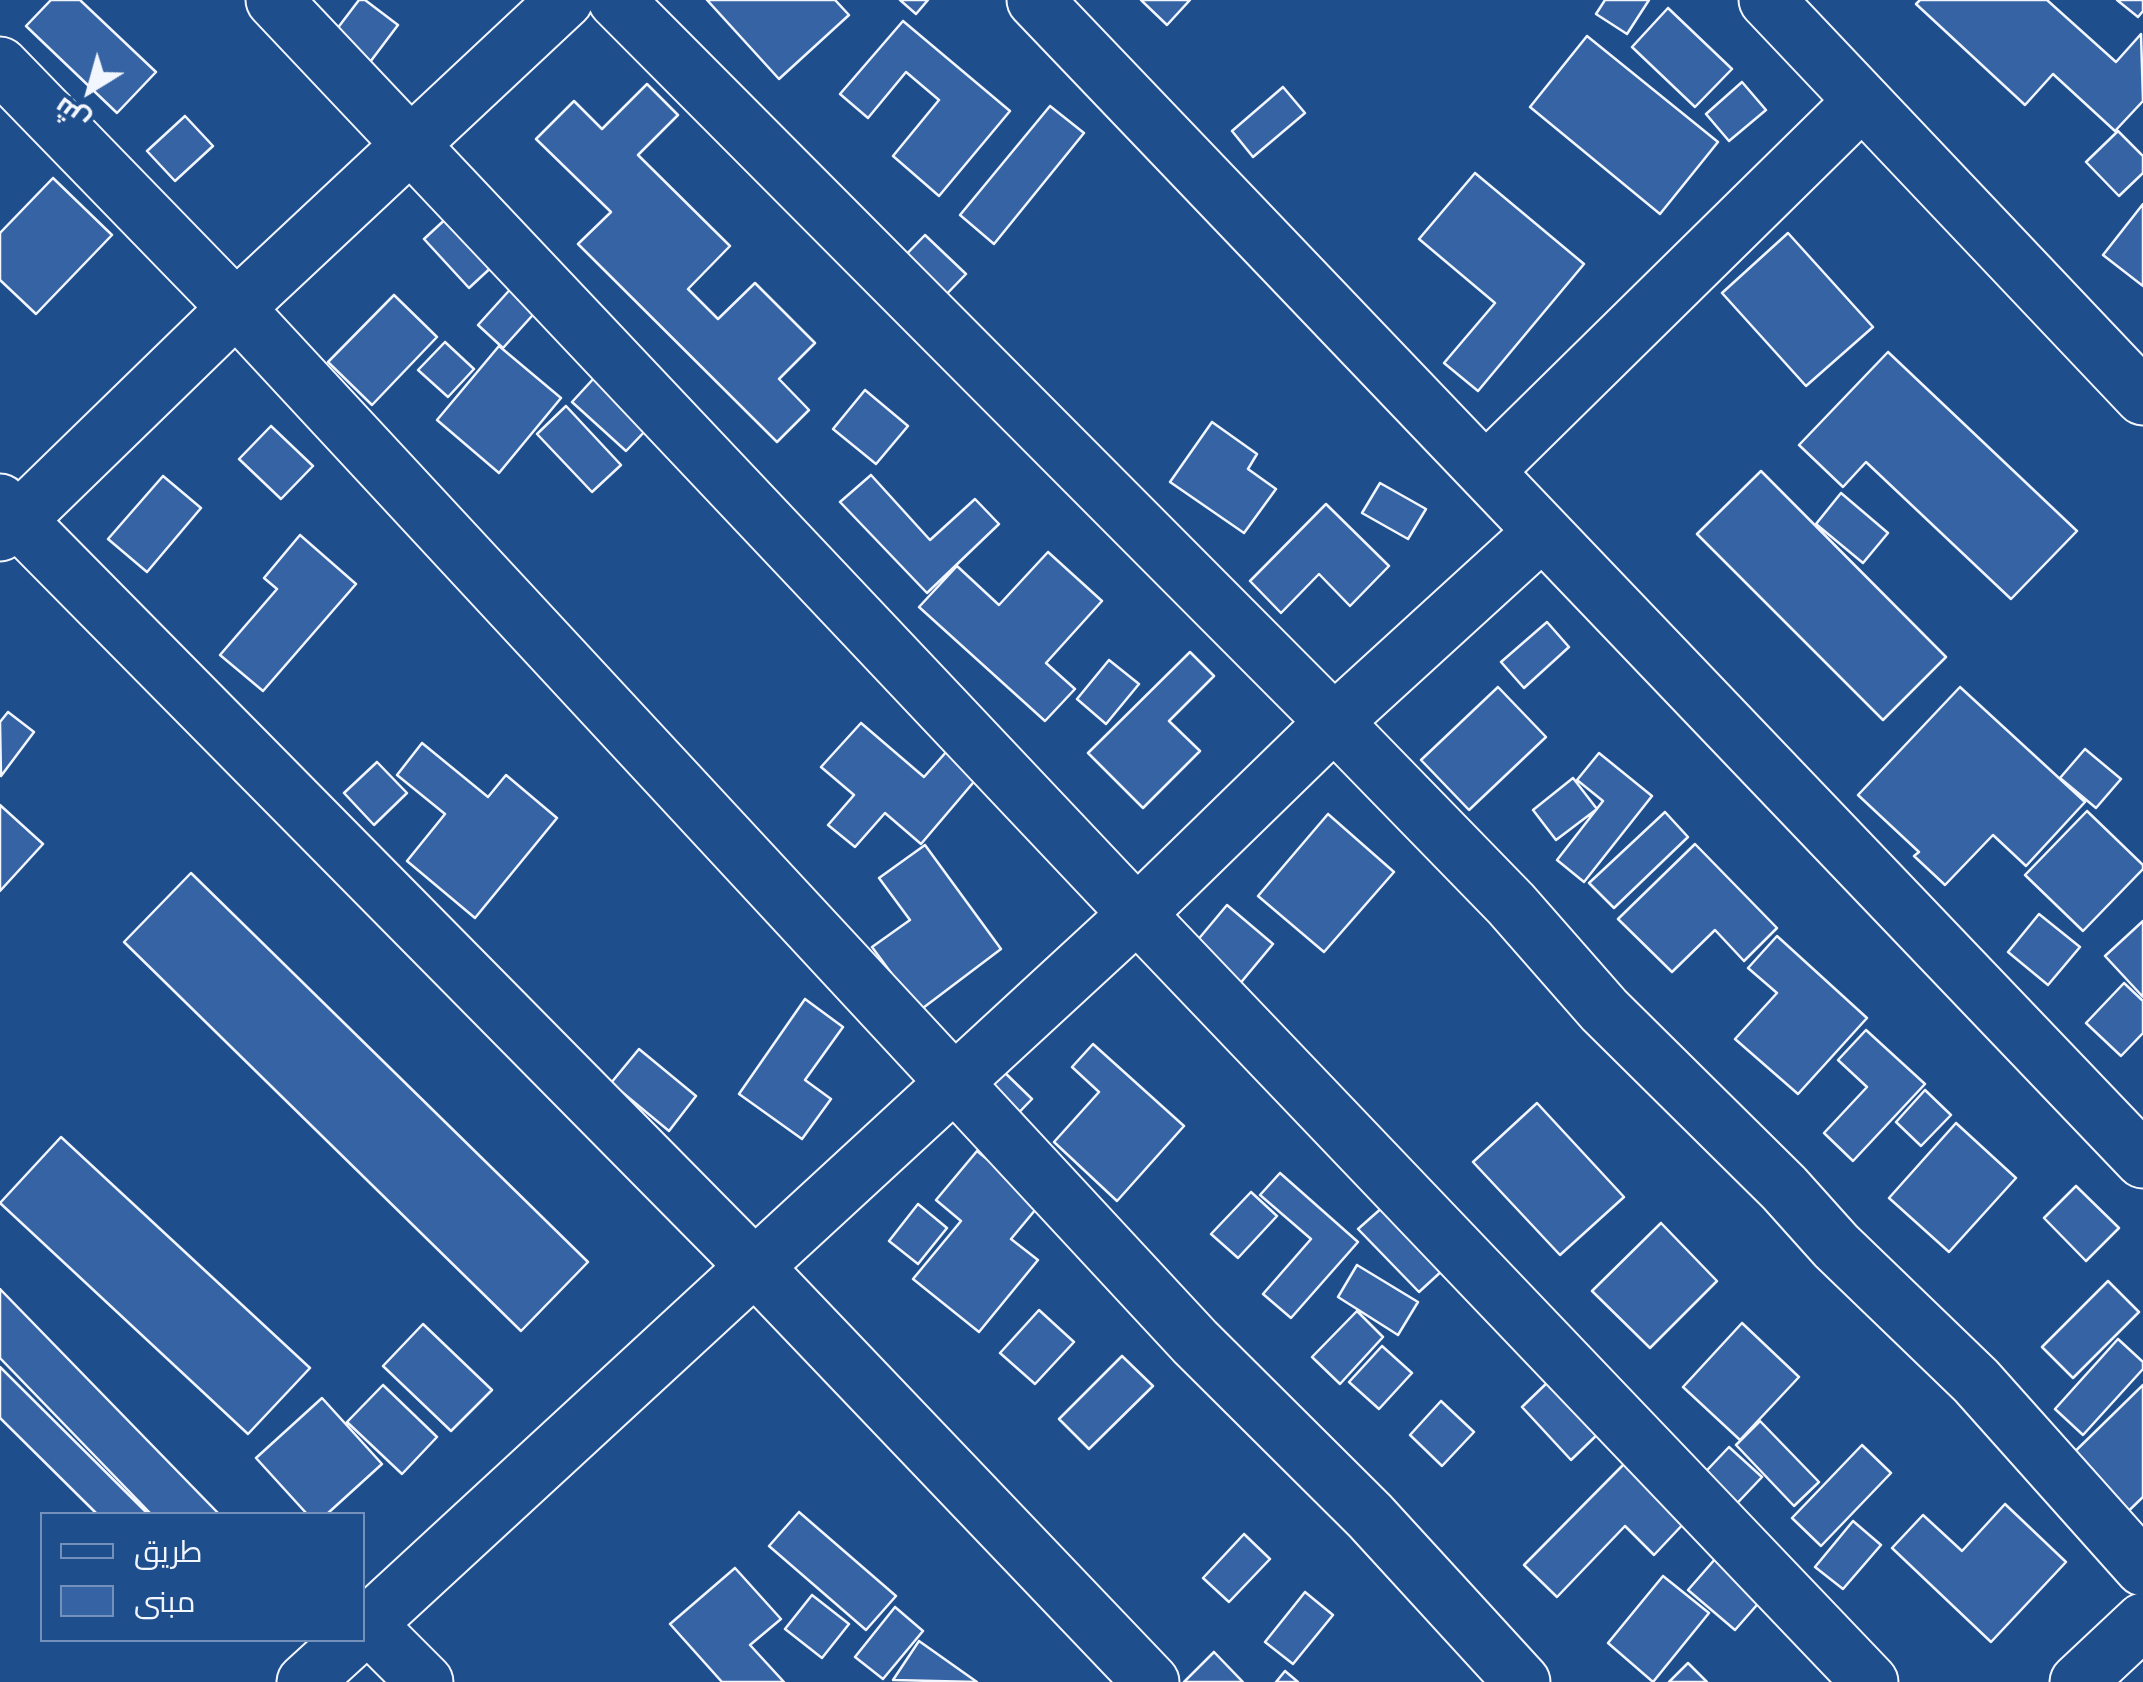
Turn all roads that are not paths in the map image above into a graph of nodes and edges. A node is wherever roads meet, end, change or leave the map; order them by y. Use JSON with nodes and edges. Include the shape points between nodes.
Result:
{"nodes":[{"id":1,"x":274,"y":0,"type":"edge"},
{"id":2,"x":565,"y":0,"type":"edge"},
{"id":3,"x":616,"y":0,"type":"edge"},
{"id":4,"x":1034,"y":0,"type":"edge"},
{"id":5,"x":1766,"y":0,"type":"edge"},
{"id":6,"x":0,"y":65,"type":"edge"},
{"id":7,"x":1862,"y":101,"type":"junction"},
{"id":8,"x":411,"y":145,"type":"junction"},
{"id":9,"x":236,"y":308,"type":"junction"},
{"id":10,"x":2132,"y":364,"type":"edge"},
{"id":11,"x":1486,"y":472,"type":"junction"},
{"id":12,"x":6,"y":519,"type":"edge"},
{"id":13,"x":1542,"y":532,"type":"junction"},
{"id":14,"x":1334,"y":722,"type":"junction"},
{"id":15,"x":1138,"y":914,"type":"junction"},
{"id":16,"x":955,"y":1081,"type":"junction"},
{"id":17,"x":2143,"y":1160,"type":"edge"},
{"id":18,"x":754,"y":1266,"type":"junction"},
{"id":19,"x":2143,"y":1568,"type":"edge"},
{"id":20,"x":2143,"y":1621,"type":"edge"},
{"id":21,"x":365,"y":1626,"type":"edge"},
{"id":22,"x":365,"y":1635,"type":"edge"},
{"id":23,"x":348,"y":1642,"type":"edge"},
{"id":24,"x":305,"y":1682,"type":"edge"},
{"id":25,"x":425,"y":1682,"type":"edge"},
{"id":26,"x":1152,"y":1682,"type":"edge"},
{"id":27,"x":1522,"y":1682,"type":"edge"},
{"id":28,"x":1870,"y":1682,"type":"edge"},
{"id":29,"x":2078,"y":1682,"type":"edge"}],
"edges":[{"from":1,"to":8,"type":"street"},
{"from":2,"to":8,"type":"street"},
{"from":3,"to":14,"type":"street"},
{"from":4,"to":11,"type":"street"},
{"from":5,"to":7,"type":"street"},
{"from":6,"to":9,"type":"street"},
{"from":7,"to":10,"type":"street"},
{"from":7,"to":11,"type":"street"},
{"from":8,"to":9,"type":"street"},
{"from":8,"to":15,"type":"street"},
{"from":9,"to":12,"type":"street"},
{"from":9,"to":16,"type":"street"},
{"from":11,"to":13,"type":"street"},
{"from":12,"to":18,"type":"street"},
{"from":13,"to":14,"type":"street"},
{"from":13,"to":17,"type":"street"},
{"from":14,"to":15,"type":"street"},
{"from":14,"to":19,"type":"street","via":[[1604,1010],[1976,1380]]},
{"from":15,"to":16,"type":"street"},
{"from":15,"to":28,"type":"street"},
{"from":16,"to":18,"type":"street"},
{"from":16,"to":27,"type":"street"},
{"from":18,"to":21,"type":"street"},
{"from":18,"to":26,"type":"street"},
{"from":20,"to":29,"type":"street"},
{"from":22,"to":25,"type":"street"},
{"from":23,"to":24,"type":"street"}]}
